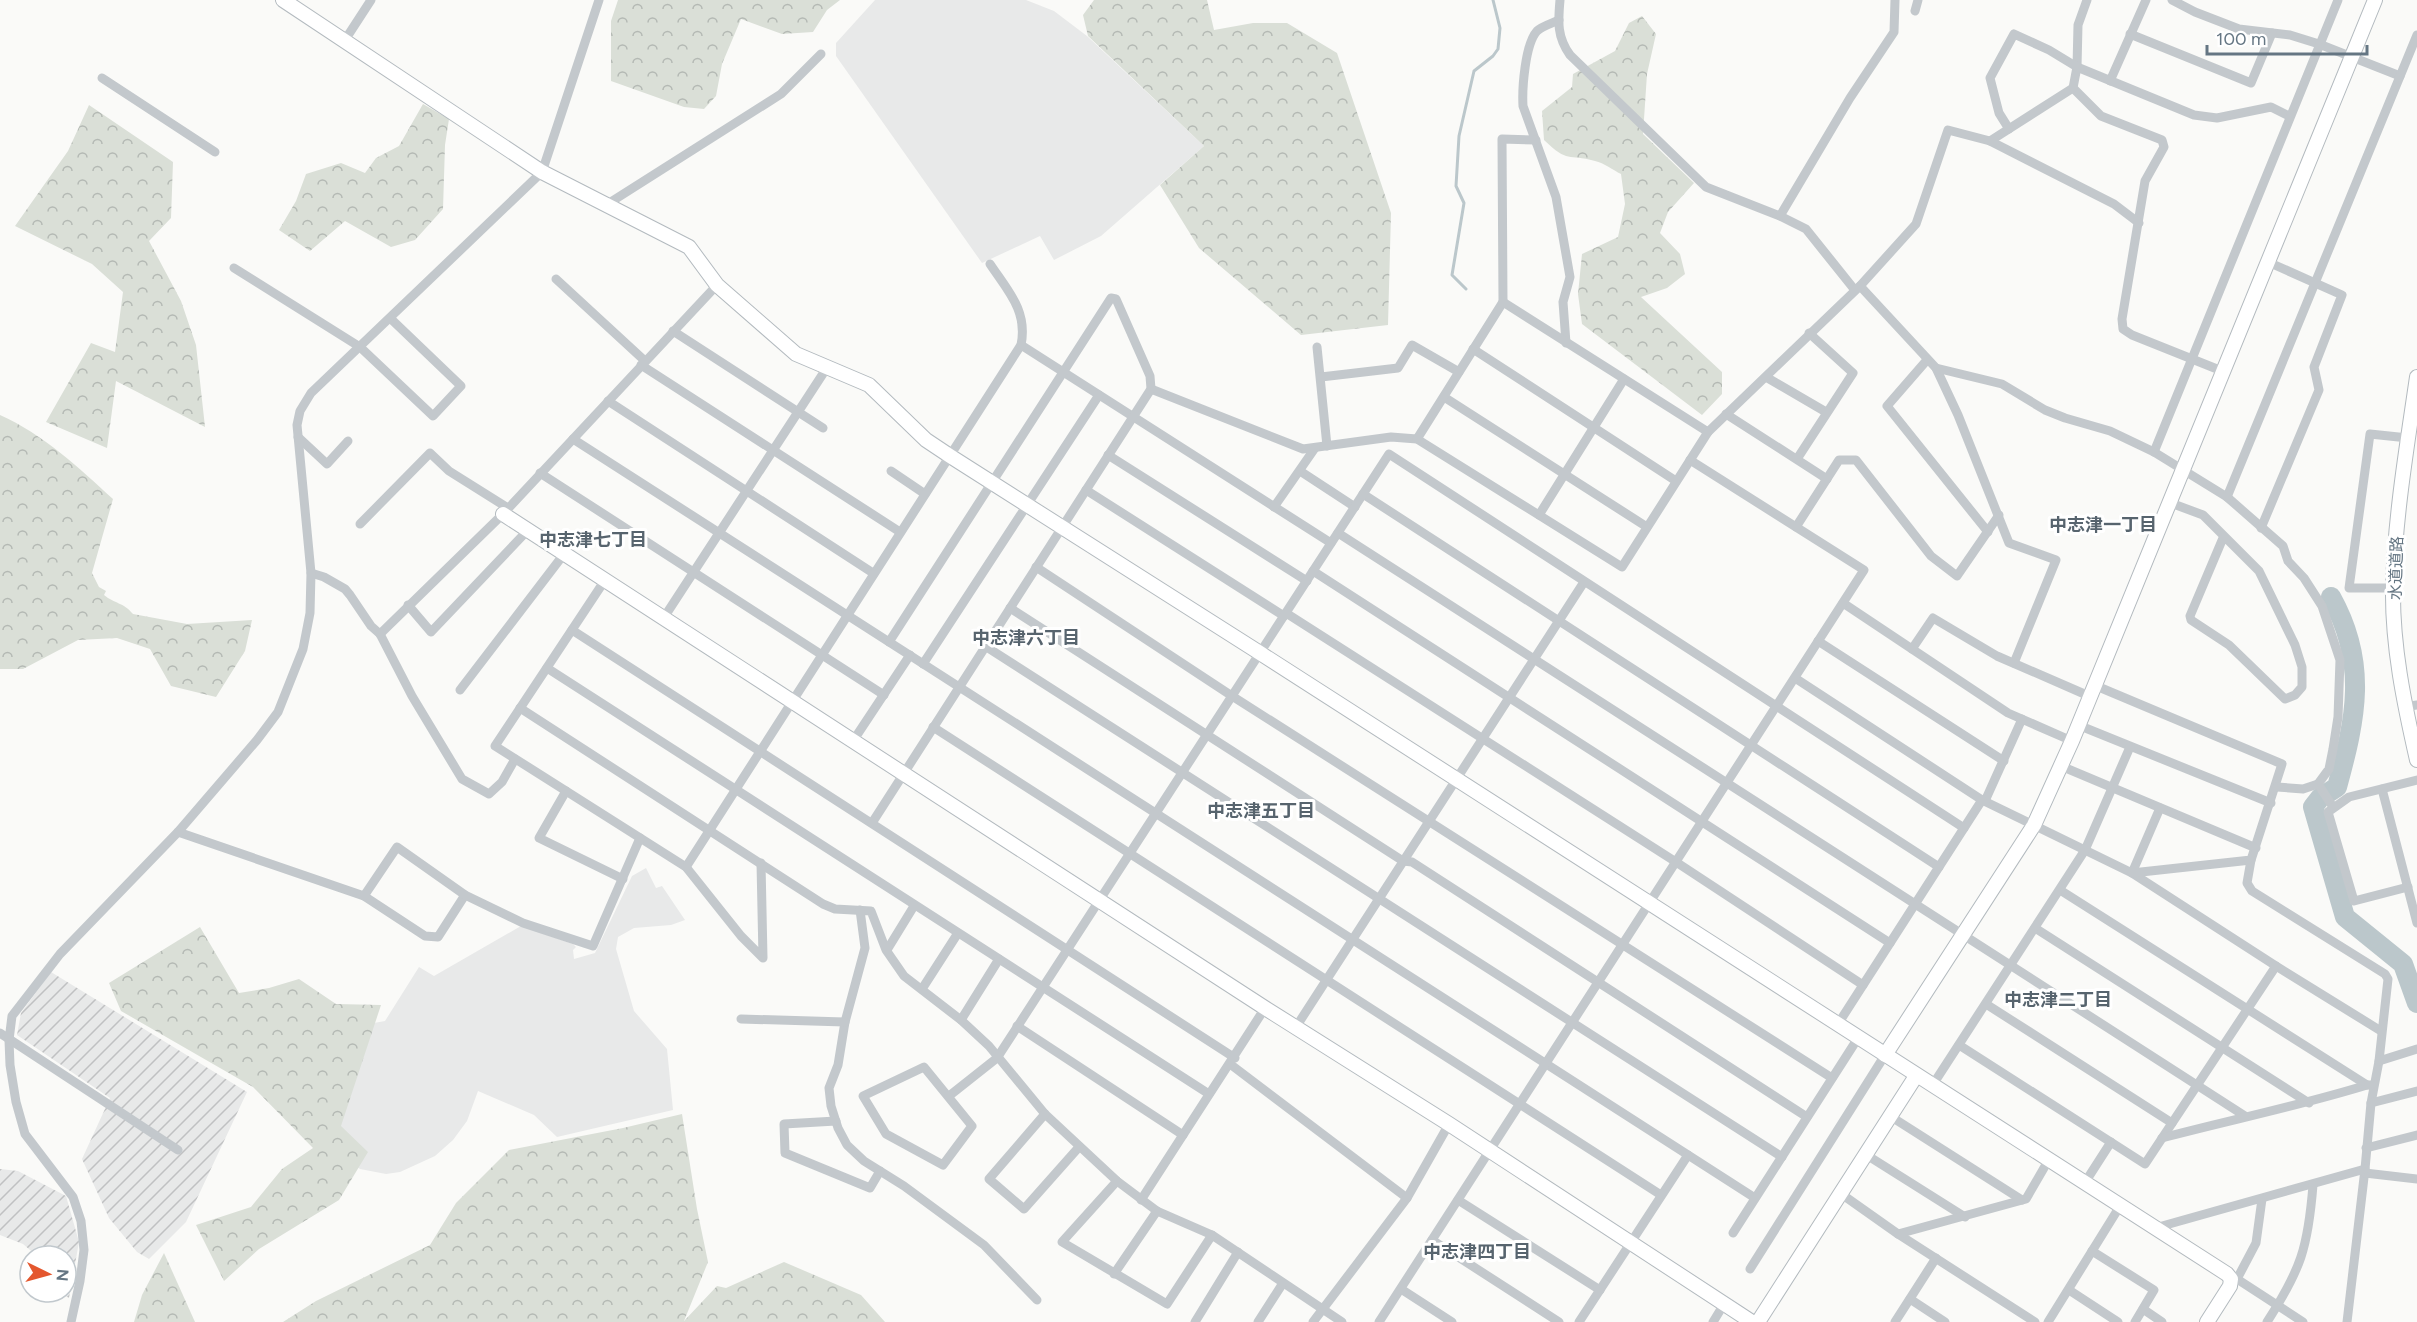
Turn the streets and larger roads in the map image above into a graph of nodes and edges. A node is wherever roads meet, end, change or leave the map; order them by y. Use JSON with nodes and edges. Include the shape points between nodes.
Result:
{"nodes":[{"id":1,"x":283,"y":0,"type":"edge"},
{"id":2,"x":371,"y":0,"type":"edge"},
{"id":3,"x":599,"y":0,"type":"edge"},
{"id":4,"x":1560,"y":0,"type":"edge"},
{"id":5,"x":1895,"y":0,"type":"edge"},
{"id":6,"x":1918,"y":0,"type":"edge"},
{"id":7,"x":2087,"y":0,"type":"edge"},
{"id":8,"x":2146,"y":0,"type":"edge"},
{"id":9,"x":2172,"y":0,"type":"edge"},
{"id":10,"x":2338,"y":0,"type":"edge"},
{"id":11,"x":2375,"y":0,"type":"edge"},
{"id":12,"x":1915,"y":11,"type":"dead end"},
{"id":13,"x":1558,"y":20,"type":"junction"},
{"id":14,"x":2272,"y":33,"type":"junction"},
{"id":15,"x":2130,"y":34,"type":"junction"},
{"id":16,"x":2417,"y":35,"type":"edge"},
{"id":17,"x":345,"y":40,"type":"junction"},
{"id":18,"x":2319,"y":44,"type":"junction"},
{"id":19,"x":821,"y":54,"type":"dead end"},
{"id":20,"x":2352,"y":56,"type":"junction"},
{"id":21,"x":2076,"y":67,"type":"junction"},
{"id":22,"x":2400,"y":76,"type":"junction"},
{"id":23,"x":102,"y":78,"type":"dead end"},
{"id":24,"x":2110,"y":81,"type":"junction"},
{"id":25,"x":2073,"y":88,"type":"junction"},
{"id":26,"x":2289,"y":116,"type":"junction"},
{"id":27,"x":2009,"y":129,"type":"junction"},
{"id":28,"x":1536,"y":140,"type":"junction"},
{"id":29,"x":1990,"y":141,"type":"junction"},
{"id":30,"x":215,"y":152,"type":"dead end"},
{"id":31,"x":542,"y":172,"type":"junction"},
{"id":32,"x":606,"y":205,"type":"junction"},
{"id":33,"x":1780,"y":216,"type":"junction"},
{"id":34,"x":2139,"y":223,"type":"junction"},
{"id":35,"x":2268,"y":262,"type":"junction"},
{"id":36,"x":990,"y":264,"type":"dead end"},
{"id":37,"x":234,"y":268,"type":"dead end"},
{"id":38,"x":555,"y":279,"type":"dead end"},
{"id":39,"x":2315,"y":283,"type":"junction"},
{"id":40,"x":717,"y":285,"type":"junction"},
{"id":41,"x":1857,"y":287,"type":"junction"},
{"id":42,"x":1503,"y":302,"type":"junction"},
{"id":43,"x":390,"y":318,"type":"junction"},
{"id":44,"x":674,"y":331,"type":"junction"},
{"id":45,"x":1809,"y":333,"type":"junction"},
{"id":46,"x":1566,"y":343,"type":"junction"},
{"id":47,"x":1021,"y":345,"type":"junction"},
{"id":48,"x":360,"y":346,"type":"junction"},
{"id":49,"x":1317,"y":347,"type":"dead end"},
{"id":50,"x":1473,"y":349,"type":"junction"},
{"id":51,"x":2191,"y":358,"type":"junction"},
{"id":52,"x":1928,"y":360,"type":"junction"},
{"id":53,"x":643,"y":364,"type":"junction"},
{"id":54,"x":828,"y":366,"type":"junction"},
{"id":55,"x":1936,"y":368,"type":"junction"},
{"id":56,"x":2222,"y":371,"type":"junction"},
{"id":57,"x":1063,"y":372,"type":"junction"},
{"id":58,"x":1459,"y":372,"type":"junction"},
{"id":59,"x":1321,"y":377,"type":"junction"},
{"id":60,"x":1766,"y":377,"type":"junction"},
{"id":61,"x":2417,"y":377,"type":"edge"},
{"id":62,"x":1624,"y":379,"type":"junction"},
{"id":63,"x":1151,"y":389,"type":"junction"},
{"id":64,"x":1099,"y":395,"type":"junction"},
{"id":65,"x":1444,"y":397,"type":"junction"},
{"id":66,"x":608,"y":401,"type":"junction"},
{"id":67,"x":798,"y":412,"type":"junction"},
{"id":68,"x":1826,"y":412,"type":"junction"},
{"id":69,"x":1726,"y":414,"type":"junction"},
{"id":70,"x":1133,"y":417,"type":"junction"},
{"id":71,"x":823,"y":428,"type":"dead end"},
{"id":72,"x":1593,"y":429,"type":"junction"},
{"id":73,"x":1708,"y":432,"type":"junction"},
{"id":74,"x":298,"y":437,"type":"junction"},
{"id":75,"x":573,"y":438,"type":"junction"},
{"id":76,"x":2408,"y":438,"type":"junction"},
{"id":77,"x":1417,"y":439,"type":"junction"},
{"id":78,"x":348,"y":441,"type":"dead end"},
{"id":79,"x":1327,"y":446,"type":"junction"},
{"id":80,"x":1315,"y":448,"type":"junction"},
{"id":81,"x":773,"y":450,"type":"junction"},
{"id":82,"x":2154,"y":452,"type":"junction"},
{"id":83,"x":1108,"y":455,"type":"junction"},
{"id":84,"x":950,"y":456,"type":"junction"},
{"id":85,"x":1797,"y":459,"type":"junction"},
{"id":86,"x":1690,"y":460,"type":"junction"},
{"id":87,"x":2182,"y":469,"type":"junction"},
{"id":88,"x":891,"y":471,"type":"dead end"},
{"id":89,"x":1300,"y":471,"type":"junction"},
{"id":90,"x":540,"y":473,"type":"junction"},
{"id":91,"x":1563,"y":474,"type":"junction"},
{"id":92,"x":1827,"y":479,"type":"junction"},
{"id":93,"x":1676,"y":481,"type":"junction"},
{"id":94,"x":991,"y":482,"type":"junction"},
{"id":95,"x":1086,"y":490,"type":"junction"},
{"id":96,"x":747,"y":491,"type":"junction"},
{"id":97,"x":925,"y":494,"type":"junction"},
{"id":98,"x":1363,"y":494,"type":"junction"},
{"id":99,"x":2227,"y":497,"type":"junction"},
{"id":100,"x":2168,"y":502,"type":"junction"},
{"id":101,"x":1028,"y":505,"type":"junction"},
{"id":102,"x":1274,"y":507,"type":"junction"},
{"id":103,"x":1355,"y":507,"type":"junction"},
{"id":104,"x":505,"y":511,"type":"junction"},
{"id":105,"x":1539,"y":515,"type":"junction"},
{"id":106,"x":1999,"y":515,"type":"junction"},
{"id":107,"x":360,"y":524,"type":"dead end"},
{"id":108,"x":1062,"y":527,"type":"junction"},
{"id":109,"x":1647,"y":527,"type":"junction"},
{"id":110,"x":1796,"y":527,"type":"junction"},
{"id":111,"x":2261,"y":528,"type":"junction"},
{"id":112,"x":528,"y":530,"type":"junction"},
{"id":113,"x":900,"y":532,"type":"junction"},
{"id":114,"x":1988,"y":532,"type":"junction"},
{"id":115,"x":720,"y":533,"type":"junction"},
{"id":116,"x":1338,"y":533,"type":"junction"},
{"id":117,"x":2223,"y":538,"type":"junction"},
{"id":118,"x":1331,"y":543,"type":"junction"},
{"id":119,"x":564,"y":554,"type":"junction"},
{"id":120,"x":1036,"y":567,"type":"junction"},
{"id":121,"x":1313,"y":571,"type":"junction"},
{"id":122,"x":694,"y":572,"type":"junction"},
{"id":123,"x":311,"y":573,"type":"junction"},
{"id":124,"x":873,"y":573,"type":"junction"},
{"id":125,"x":605,"y":580,"type":"junction"},
{"id":126,"x":1307,"y":581,"type":"junction"},
{"id":127,"x":1584,"y":582,"type":"junction"},
{"id":128,"x":2393,"y":588,"type":"junction"},
{"id":129,"x":1843,"y":603,"type":"junction"},
{"id":130,"x":408,"y":605,"type":"junction"},
{"id":131,"x":1010,"y":608,"type":"junction"},
{"id":132,"x":847,"y":615,"type":"junction"},
{"id":133,"x":1285,"y":615,"type":"junction"},
{"id":134,"x":663,"y":619,"type":"junction"},
{"id":135,"x":1558,"y":621,"type":"junction"},
{"id":136,"x":572,"y":630,"type":"junction"},
{"id":137,"x":380,"y":634,"type":"junction"},
{"id":138,"x":1818,"y":641,"type":"junction"},
{"id":139,"x":889,"y":642,"type":"junction"},
{"id":140,"x":985,"y":646,"type":"junction"},
{"id":141,"x":1912,"y":649,"type":"junction"},
{"id":142,"x":1260,"y":652,"type":"junction"},
{"id":143,"x":822,"y":655,"type":"junction"},
{"id":144,"x":910,"y":655,"type":"junction"},
{"id":145,"x":1534,"y":659,"type":"junction"},
{"id":146,"x":2014,"y":663,"type":"junction"},
{"id":147,"x":924,"y":664,"type":"junction"},
{"id":148,"x":547,"y":668,"type":"junction"},
{"id":149,"x":1795,"y":678,"type":"junction"},
{"id":150,"x":959,"y":687,"type":"junction"},
{"id":151,"x":460,"y":690,"type":"dead end"},
{"id":152,"x":2092,"y":690,"type":"junction"},
{"id":153,"x":884,"y":695,"type":"junction"},
{"id":154,"x":1232,"y":696,"type":"junction"},
{"id":155,"x":1509,"y":697,"type":"junction"},
{"id":156,"x":792,"y":702,"type":"junction"},
{"id":157,"x":1776,"y":706,"type":"junction"},
{"id":158,"x":2411,"y":706,"type":"edge"},
{"id":159,"x":520,"y":708,"type":"junction"},
{"id":160,"x":2022,"y":719,"type":"junction"},
{"id":161,"x":2078,"y":725,"type":"junction"},
{"id":162,"x":933,"y":727,"type":"junction"},
{"id":163,"x":1206,"y":735,"type":"junction"},
{"id":164,"x":1482,"y":739,"type":"junction"},
{"id":165,"x":853,"y":741,"type":"junction"},
{"id":166,"x":2072,"y":741,"type":"junction"},
{"id":167,"x":1752,"y":744,"type":"junction"},
{"id":168,"x":2130,"y":747,"type":"junction"},
{"id":169,"x":760,"y":752,"type":"junction"},
{"id":170,"x":515,"y":759,"type":"junction"},
{"id":171,"x":2417,"y":760,"type":"edge"},
{"id":172,"x":2004,"y":761,"type":"junction"},
{"id":173,"x":2061,"y":766,"type":"junction"},
{"id":174,"x":1182,"y":773,"type":"junction"},
{"id":175,"x":903,"y":774,"type":"junction"},
{"id":176,"x":1456,"y":779,"type":"junction"},
{"id":177,"x":2417,"y":780,"type":"edge"},
{"id":178,"x":1726,"y":784,"type":"junction"},
{"id":179,"x":2318,"y":784,"type":"junction"},
{"id":180,"x":2277,"y":787,"type":"junction"},
{"id":181,"x":2112,"y":788,"type":"junction"},
{"id":182,"x":2382,"y":789,"type":"junction"},
{"id":183,"x":735,"y":790,"type":"junction"},
{"id":184,"x":566,"y":791,"type":"junction"},
{"id":185,"x":1984,"y":800,"type":"junction"},
{"id":186,"x":2271,"y":803,"type":"junction"},
{"id":187,"x":2333,"y":807,"type":"junction"},
{"id":188,"x":2160,"y":808,"type":"junction"},
{"id":189,"x":1156,"y":813,"type":"junction"},
{"id":190,"x":1429,"y":821,"type":"junction"},
{"id":191,"x":1702,"y":821,"type":"junction"},
{"id":192,"x":872,"y":823,"type":"junction"},
{"id":193,"x":2034,"y":825,"type":"junction"},
{"id":194,"x":1964,"y":828,"type":"junction"},
{"id":195,"x":709,"y":830,"type":"junction"},
{"id":196,"x":178,"y":832,"type":"junction"},
{"id":197,"x":640,"y":838,"type":"junction"},
{"id":198,"x":2256,"y":848,"type":"junction"},
{"id":199,"x":2085,"y":850,"type":"junction"},
{"id":200,"x":1130,"y":854,"type":"junction"},
{"id":201,"x":2251,"y":860,"type":"junction"},
{"id":202,"x":1403,"y":861,"type":"junction"},
{"id":203,"x":1676,"y":862,"type":"junction"},
{"id":204,"x":761,"y":863,"type":"junction"},
{"id":205,"x":686,"y":867,"type":"junction"},
{"id":206,"x":1939,"y":867,"type":"junction"},
{"id":207,"x":2132,"y":873,"type":"junction"},
{"id":208,"x":623,"y":879,"type":"junction"},
{"id":209,"x":2408,"y":887,"type":"junction"},
{"id":210,"x":2060,"y":890,"type":"junction"},
{"id":211,"x":465,"y":895,"type":"junction"},
{"id":212,"x":364,"y":896,"type":"junction"},
{"id":213,"x":1379,"y":899,"type":"junction"},
{"id":214,"x":1099,"y":901,"type":"junction"},
{"id":215,"x":1649,"y":903,"type":"junction"},
{"id":216,"x":1915,"y":905,"type":"junction"},
{"id":217,"x":914,"y":906,"type":"junction"},
{"id":218,"x":860,"y":910,"type":"junction"},
{"id":219,"x":2417,"y":923,"type":"edge"},
{"id":220,"x":2036,"y":928,"type":"junction"},
{"id":221,"x":957,"y":933,"type":"junction"},
{"id":222,"x":1964,"y":937,"type":"junction"},
{"id":223,"x":1352,"y":939,"type":"junction"},
{"id":224,"x":1624,"y":943,"type":"junction"},
{"id":225,"x":1890,"y":943,"type":"junction"},
{"id":226,"x":1068,"y":949,"type":"junction"},
{"id":227,"x":887,"y":950,"type":"junction"},
{"id":228,"x":999,"y":959,"type":"junction"},
{"id":229,"x":2276,"y":966,"type":"junction"},
{"id":230,"x":2010,"y":967,"type":"junction"},
{"id":231,"x":1327,"y":979,"type":"junction"},
{"id":232,"x":1599,"y":981,"type":"junction"},
{"id":233,"x":1863,"y":985,"type":"junction"},
{"id":234,"x":1043,"y":987,"type":"junction"},
{"id":235,"x":922,"y":989,"type":"junction"},
{"id":236,"x":1986,"y":1004,"type":"junction"},
{"id":237,"x":1265,"y":1008,"type":"junction"},
{"id":238,"x":2248,"y":1009,"type":"junction"},
{"id":239,"x":741,"y":1019,"type":"dead end"},
{"id":240,"x":961,"y":1020,"type":"junction"},
{"id":241,"x":845,"y":1022,"type":"junction"},
{"id":242,"x":1572,"y":1023,"type":"junction"},
{"id":243,"x":1838,"y":1024,"type":"junction"},
{"id":244,"x":1017,"y":1026,"type":"junction"},
{"id":245,"x":1296,"y":1027,"type":"junction"},
{"id":246,"x":2381,"y":1030,"type":"junction"},
{"id":247,"x":0,"y":1033,"type":"edge"},
{"id":248,"x":1858,"y":1038,"type":"junction"},
{"id":249,"x":9,"y":1040,"type":"junction"},
{"id":250,"x":1959,"y":1045,"type":"junction"},
{"id":251,"x":2222,"y":1047,"type":"junction"},
{"id":252,"x":2417,"y":1049,"type":"edge"},
{"id":253,"x":1885,"y":1055,"type":"junction"},
{"id":254,"x":997,"y":1058,"type":"junction"},
{"id":255,"x":1232,"y":1061,"type":"junction"},
{"id":256,"x":2379,"y":1061,"type":"junction"},
{"id":257,"x":1546,"y":1064,"type":"junction"},
{"id":258,"x":1916,"y":1076,"type":"junction"},
{"id":259,"x":1832,"y":1078,"type":"junction"},
{"id":260,"x":2371,"y":1085,"type":"junction"},
{"id":261,"x":1932,"y":1086,"type":"junction"},
{"id":262,"x":2196,"y":1086,"type":"junction"},
{"id":263,"x":2417,"y":1091,"type":"edge"},
{"id":264,"x":1209,"y":1094,"type":"junction"},
{"id":265,"x":949,"y":1096,"type":"junction"},
{"id":266,"x":1520,"y":1103,"type":"junction"},
{"id":267,"x":2309,"y":1103,"type":"junction"},
{"id":268,"x":2371,"y":1103,"type":"junction"},
{"id":269,"x":1046,"y":1114,"type":"junction"},
{"id":270,"x":1890,"y":1116,"type":"junction"},
{"id":271,"x":2245,"y":1116,"type":"junction"},
{"id":272,"x":1807,"y":1117,"type":"junction"},
{"id":273,"x":836,"y":1121,"type":"junction"},
{"id":274,"x":2172,"y":1123,"type":"junction"},
{"id":275,"x":1449,"y":1124,"type":"junction"},
{"id":276,"x":1183,"y":1135,"type":"junction"},
{"id":277,"x":2417,"y":1135,"type":"edge"},
{"id":278,"x":2162,"y":1138,"type":"junction"},
{"id":279,"x":2111,"y":1142,"type":"junction"},
{"id":280,"x":1079,"y":1147,"type":"junction"},
{"id":281,"x":2366,"y":1148,"type":"junction"},
{"id":282,"x":178,"y":1150,"type":"dead end"},
{"id":283,"x":1489,"y":1152,"type":"junction"},
{"id":284,"x":1865,"y":1154,"type":"junction"},
{"id":285,"x":1688,"y":1155,"type":"junction"},
{"id":286,"x":1782,"y":1157,"type":"junction"},
{"id":287,"x":2048,"y":1161,"type":"junction"},
{"id":288,"x":880,"y":1171,"type":"junction"},
{"id":289,"x":2365,"y":1171,"type":"junction"},
{"id":290,"x":2417,"y":1179,"type":"edge"},
{"id":291,"x":1117,"y":1181,"type":"junction"},
{"id":292,"x":2084,"y":1184,"type":"junction"},
{"id":293,"x":2313,"y":1185,"type":"junction"},
{"id":294,"x":1840,"y":1193,"type":"junction"},
{"id":295,"x":1661,"y":1195,"type":"junction"},
{"id":296,"x":1407,"y":1198,"type":"junction"},
{"id":297,"x":1755,"y":1198,"type":"junction"},
{"id":298,"x":2262,"y":1199,"type":"junction"},
{"id":299,"x":1141,"y":1200,"type":"junction"},
{"id":300,"x":1458,"y":1200,"type":"junction"},
{"id":301,"x":2022,"y":1200,"type":"junction"},
{"id":302,"x":2120,"y":1206,"type":"junction"},
{"id":303,"x":1157,"y":1211,"type":"junction"},
{"id":304,"x":1965,"y":1217,"type":"junction"},
{"id":305,"x":2155,"y":1228,"type":"junction"},
{"id":306,"x":1733,"y":1233,"type":"dead end"},
{"id":307,"x":1898,"y":1234,"type":"junction"},
{"id":308,"x":1212,"y":1235,"type":"junction"},
{"id":309,"x":1432,"y":1240,"type":"junction"},
{"id":310,"x":1631,"y":1242,"type":"junction"},
{"id":311,"x":2092,"y":1251,"type":"junction"},
{"id":312,"x":1238,"y":1252,"type":"junction"},
{"id":313,"x":1936,"y":1258,"type":"junction"},
{"id":314,"x":1750,"y":1269,"type":"dead end"},
{"id":315,"x":1114,"y":1274,"type":"junction"},
{"id":316,"x":2234,"y":1279,"type":"junction"},
{"id":317,"x":1283,"y":1283,"type":"junction"},
{"id":318,"x":1401,"y":1289,"type":"junction"},
{"id":319,"x":1600,"y":1290,"type":"junction"},
{"id":320,"x":2068,"y":1290,"type":"junction"},
{"id":321,"x":1910,"y":1299,"type":"junction"},
{"id":322,"x":1037,"y":1300,"type":"dead end"},
{"id":323,"x":1725,"y":1304,"type":"junction"},
{"id":324,"x":2277,"y":1306,"type":"junction"},
{"id":325,"x":1321,"y":1309,"type":"junction"},
{"id":326,"x":2143,"y":1309,"type":"junction"},
{"id":327,"x":71,"y":1322,"type":"edge"},
{"id":328,"x":1195,"y":1322,"type":"edge"},
{"id":329,"x":1258,"y":1322,"type":"edge"},
{"id":330,"x":1313,"y":1322,"type":"edge"},
{"id":331,"x":1342,"y":1322,"type":"edge"},
{"id":332,"x":1379,"y":1322,"type":"edge"},
{"id":333,"x":1452,"y":1322,"type":"edge"},
{"id":334,"x":1559,"y":1322,"type":"edge"},
{"id":335,"x":1579,"y":1322,"type":"edge"},
{"id":336,"x":1713,"y":1322,"type":"edge"},
{"id":337,"x":1752,"y":1322,"type":"edge"},
{"id":338,"x":1758,"y":1322,"type":"edge"},
{"id":339,"x":1895,"y":1322,"type":"edge"},
{"id":340,"x":1945,"y":1322,"type":"edge"},
{"id":341,"x":2035,"y":1322,"type":"edge"},
{"id":342,"x":2048,"y":1322,"type":"edge"},
{"id":343,"x":2118,"y":1322,"type":"edge"},
{"id":344,"x":2135,"y":1322,"type":"edge"},
{"id":345,"x":2162,"y":1322,"type":"edge"},
{"id":346,"x":2207,"y":1322,"type":"edge"},
{"id":347,"x":2267,"y":1322,"type":"edge"},
{"id":348,"x":2303,"y":1322,"type":"edge"},
{"id":349,"x":2347,"y":1322,"type":"edge"}],
"edges":[{"from":1,"to":17,"type":"street"},
{"from":2,"to":17,"type":"street"},
{"from":3,"to":31,"type":"street"},
{"from":4,"to":13,"type":"street"},
{"from":5,"to":33,"type":"street","via":[[1894,32]]},
{"from":6,"to":12,"type":"street"},
{"from":7,"to":21,"type":"street","via":[[2078,25]]},
{"from":8,"to":15,"type":"street"},
{"from":9,"to":14,"type":"street","via":[[2240,29]]},
{"from":10,"to":18,"type":"street"},
{"from":11,"to":20,"type":"street"},
{"from":13,"to":28,"type":"street","via":[[1537,31],[1530,47],[1522,91],[1523,106]]},
{"from":13,"to":33,"type":"street","via":[[1562,44],[1570,55],[1706,187]]},
{"from":14,"to":15,"type":"street","via":[[2251,83]]},
{"from":14,"to":18,"type":"street"},
{"from":15,"to":24,"type":"street"},
{"from":16,"to":22,"type":"street"},
{"from":17,"to":31,"type":"street"},
{"from":18,"to":20,"type":"street"},
{"from":18,"to":26,"type":"street"},
{"from":19,"to":32,"type":"street","via":[[781,94]]},
{"from":20,"to":22,"type":"street"},
{"from":20,"to":35,"type":"street"},
{"from":21,"to":24,"type":"street"},
{"from":21,"to":25,"type":"street"},
{"from":21,"to":27,"type":"street","via":[[2014,34],[1990,78],[1999,113]]},
{"from":22,"to":39,"type":"street"},
{"from":23,"to":30,"type":"street"},
{"from":24,"to":26,"type":"street","via":[[2200,117],[2229,117],[2271,107]]},
{"from":25,"to":27,"type":"street"},
{"from":25,"to":34,"type":"street","via":[[2101,116],[2162,140],[2164,147],[2145,181]]},
{"from":26,"to":51,"type":"street"},
{"from":27,"to":29,"type":"street"},
{"from":28,"to":42,"type":"street","via":[[1502,139]]},
{"from":28,"to":46,"type":"street","via":[[1556,197],[1570,277],[1563,302]]},
{"from":29,"to":34,"type":"street","via":[[2114,204]]},
{"from":29,"to":41,"type":"street","via":[[1948,130],[1916,224]]},
{"from":31,"to":32,"type":"street"},
{"from":31,"to":43,"type":"street"},
{"from":32,"to":40,"type":"street","via":[[689,247]]},
{"from":33,"to":41,"type":"street","via":[[1806,229]]},
{"from":34,"to":51,"type":"street","via":[[2123,329]]},
{"from":35,"to":39,"type":"street"},
{"from":35,"to":56,"type":"street"},
{"from":36,"to":47,"type":"street","via":[[1020,311]]},
{"from":37,"to":48,"type":"street"},
{"from":38,"to":53,"type":"street"},
{"from":39,"to":99,"type":"street"},
{"from":39,"to":111,"type":"street","via":[[2342,295],[2314,367],[2319,390]]},
{"from":40,"to":44,"type":"street"},
{"from":40,"to":54,"type":"street","via":[[796,354]]},
{"from":41,"to":45,"type":"street"},
{"from":41,"to":52,"type":"street"},
{"from":42,"to":46,"type":"street"},
{"from":42,"to":50,"type":"street"},
{"from":43,"to":48,"type":"street"},
{"from":43,"to":48,"type":"street","via":[[461,386],[433,416]]},
{"from":44,"to":53,"type":"street"},
{"from":44,"to":67,"type":"street"},
{"from":45,"to":60,"type":"street"},
{"from":45,"to":68,"type":"street","via":[[1853,373]]},
{"from":46,"to":62,"type":"street"},
{"from":47,"to":57,"type":"street"},
{"from":47,"to":84,"type":"street"},
{"from":48,"to":74,"type":"street","via":[[311,393],[300,411]]},
{"from":49,"to":59,"type":"street"},
{"from":50,"to":58,"type":"street"},
{"from":50,"to":72,"type":"street"},
{"from":51,"to":56,"type":"street"},
{"from":51,"to":82,"type":"street"},
{"from":52,"to":55,"type":"street"},
{"from":52,"to":114,"type":"street","via":[[1887,406]]},
{"from":53,"to":66,"type":"street"},
{"from":53,"to":81,"type":"street"},
{"from":54,"to":67,"type":"street"},
{"from":54,"to":84,"type":"street","via":[[869,385],[926,440]]},
{"from":55,"to":82,"type":"street","via":[[2002,384],[2045,410],[2110,430]]},
{"from":55,"to":106,"type":"street"},
{"from":56,"to":87,"type":"street"},
{"from":57,"to":63,"type":"street","via":[[1111,298],[1116,298],[1150,376]]},
{"from":57,"to":64,"type":"street"},
{"from":57,"to":94,"type":"street"},
{"from":58,"to":59,"type":"street","via":[[1412,345],[1398,368]]},
{"from":58,"to":65,"type":"street"},
{"from":59,"to":79,"type":"street"},
{"from":60,"to":68,"type":"street"},
{"from":60,"to":69,"type":"street"},
{"from":61,"to":76,"type":"street","name":"水道道路"},
{"from":62,"to":72,"type":"street"},
{"from":62,"to":73,"type":"street"},
{"from":63,"to":70,"type":"street"},
{"from":63,"to":80,"type":"street","via":[[1303,449]]},
{"from":64,"to":70,"type":"street"},
{"from":64,"to":101,"type":"street"},
{"from":65,"to":77,"type":"street"},
{"from":65,"to":91,"type":"street"},
{"from":66,"to":75,"type":"street"},
{"from":66,"to":96,"type":"street"},
{"from":67,"to":71,"type":"street"},
{"from":67,"to":81,"type":"street"},
{"from":68,"to":85,"type":"street"},
{"from":69,"to":73,"type":"street"},
{"from":69,"to":85,"type":"street"},
{"from":70,"to":83,"type":"street"},
{"from":70,"to":102,"type":"street"},
{"from":72,"to":91,"type":"street"},
{"from":72,"to":93,"type":"street"},
{"from":73,"to":86,"type":"street"},
{"from":74,"to":78,"type":"street","via":[[327,464]]},
{"from":74,"to":123,"type":"street"},
{"from":75,"to":90,"type":"street"},
{"from":75,"to":115,"type":"street"},
{"from":76,"to":128,"type":"street","name":"水道道路"},
{"from":76,"to":128,"type":"street","via":[[2370,434],[2349,588]]},
{"from":77,"to":79,"type":"street","via":[[1391,437]]},
{"from":77,"to":105,"type":"street"},
{"from":79,"to":80,"type":"street"},
{"from":80,"to":89,"type":"street"},
{"from":81,"to":96,"type":"street"},
{"from":81,"to":113,"type":"street"},
{"from":82,"to":87,"type":"street"},
{"from":83,"to":95,"type":"street"},
{"from":83,"to":126,"type":"street"},
{"from":84,"to":94,"type":"street"},
{"from":84,"to":97,"type":"street"},
{"from":85,"to":92,"type":"street"},
{"from":86,"to":93,"type":"street"},
{"from":86,"to":110,"type":"street"},
{"from":87,"to":99,"type":"street"},
{"from":87,"to":100,"type":"street"},
{"from":88,"to":97,"type":"street"},
{"from":89,"to":102,"type":"street"},
{"from":89,"to":103,"type":"street"},
{"from":90,"to":104,"type":"street"},
{"from":90,"to":122,"type":"street"},
{"from":91,"to":105,"type":"street"},
{"from":91,"to":109,"type":"street"},
{"from":92,"to":110,"type":"street"},
{"from":92,"to":114,"type":"street","via":[[1839,460],[1856,460],[1931,556],[1957,576]]},
{"from":93,"to":109,"type":"street"},
{"from":94,"to":101,"type":"street"},
{"from":94,"to":139,"type":"street"},
{"from":95,"to":108,"type":"street"},
{"from":95,"to":133,"type":"street"},
{"from":96,"to":115,"type":"street"},
{"from":96,"to":124,"type":"street"},
{"from":97,"to":113,"type":"street"},
{"from":98,"to":103,"type":"street"},
{"from":98,"to":127,"type":"street","via":[[1389,454]]},
{"from":98,"to":135,"type":"street"},
{"from":99,"to":111,"type":"street"},
{"from":100,"to":117,"type":"street","via":[[2203,515]]},
{"from":100,"to":152,"type":"street"},
{"from":101,"to":108,"type":"street"},
{"from":101,"to":147,"type":"street"},
{"from":102,"to":118,"type":"street"},
{"from":103,"to":116,"type":"street"},
{"from":104,"to":107,"type":"street","via":[[448,471],[430,453]]},
{"from":104,"to":112,"type":"street"},
{"from":104,"to":130,"type":"street"},
{"from":105,"to":109,"type":"street","via":[[1622,567]]},
{"from":106,"to":114,"type":"street"},
{"from":106,"to":146,"type":"street","via":[[2009,543],[2056,560]]},
{"from":108,"to":120,"type":"street"},
{"from":108,"to":142,"type":"street"},
{"from":110,"to":129,"type":"street","via":[[1864,570]]},
{"from":111,"to":179,"type":"street","via":[[2283,546],[2288,561],[2322,606],[2338,649],[2340,676],[2333,749],[2329,769]]},
{"from":112,"to":119,"type":"street"},
{"from":112,"to":130,"type":"street","via":[[431,632]]},
{"from":113,"to":124,"type":"street"},
{"from":115,"to":122,"type":"street"},
{"from":115,"to":132,"type":"street"},
{"from":116,"to":118,"type":"street"},
{"from":116,"to":145,"type":"street"},
{"from":117,"to":117,"type":"street","via":[[2259,571],[2295,645],[2302,667],[2302,687],[2295,695],[2285,699],[2229,645],[2191,620]]},
{"from":118,"to":121,"type":"street"},
{"from":119,"to":125,"type":"street"},
{"from":119,"to":151,"type":"street"},
{"from":120,"to":131,"type":"street"},
{"from":120,"to":154,"type":"street"},
{"from":121,"to":126,"type":"street"},
{"from":121,"to":155,"type":"street"},
{"from":122,"to":134,"type":"street"},
{"from":122,"to":143,"type":"street"},
{"from":123,"to":137,"type":"street","via":[[345,589]]},
{"from":123,"to":196,"type":"street","via":[[310,613],[303,649],[278,712]]},
{"from":124,"to":132,"type":"street"},
{"from":125,"to":134,"type":"street"},
{"from":125,"to":136,"type":"street"},
{"from":126,"to":133,"type":"street"},
{"from":127,"to":135,"type":"street"},
{"from":127,"to":157,"type":"street"},
{"from":128,"to":158,"type":"street","name":"水道道路","via":[[2397,656]]},
{"from":129,"to":138,"type":"street"},
{"from":129,"to":141,"type":"street"},
{"from":130,"to":137,"type":"street"},
{"from":131,"to":140,"type":"street"},
{"from":131,"to":163,"type":"street"},
{"from":132,"to":139,"type":"street"},
{"from":132,"to":143,"type":"street"},
{"from":133,"to":142,"type":"street"},
{"from":133,"to":164,"type":"street"},
{"from":134,"to":156,"type":"street"},
{"from":135,"to":145,"type":"street"},
{"from":135,"to":167,"type":"street"},
{"from":136,"to":148,"type":"street"},
{"from":136,"to":169,"type":"street"},
{"from":137,"to":170,"type":"street","via":[[462,779],[489,794],[502,782]]},
{"from":138,"to":149,"type":"street"},
{"from":138,"to":172,"type":"street"},
{"from":139,"to":144,"type":"street"},
{"from":140,"to":150,"type":"street"},
{"from":140,"to":174,"type":"street"},
{"from":141,"to":146,"type":"street","via":[[1933,618]]},
{"from":141,"to":160,"type":"street"},
{"from":142,"to":154,"type":"street"},
{"from":142,"to":176,"type":"street"},
{"from":143,"to":153,"type":"street"},
{"from":143,"to":156,"type":"street"},
{"from":144,"to":147,"type":"street"},
{"from":144,"to":153,"type":"street"},
{"from":145,"to":155,"type":"street"},
{"from":145,"to":178,"type":"street"},
{"from":146,"to":152,"type":"street"},
{"from":147,"to":150,"type":"street"},
{"from":148,"to":159,"type":"street"},
{"from":148,"to":183,"type":"street"},
{"from":149,"to":157,"type":"street"},
{"from":149,"to":185,"type":"street"},
{"from":150,"to":162,"type":"street"},
{"from":150,"to":189,"type":"street"},
{"from":152,"to":161,"type":"street"},
{"from":152,"to":180,"type":"street","via":[[2282,764]]},
{"from":153,"to":165,"type":"street"},
{"from":154,"to":163,"type":"street"},
{"from":154,"to":190,"type":"street"},
{"from":155,"to":164,"type":"street"},
{"from":155,"to":191,"type":"street"},
{"from":156,"to":165,"type":"street"},
{"from":156,"to":169,"type":"street"},
{"from":157,"to":167,"type":"street"},
{"from":157,"to":194,"type":"street"},
{"from":158,"to":171,"type":"street","name":"水道道路"},
{"from":159,"to":170,"type":"street","via":[[495,746]]},
{"from":159,"to":195,"type":"street"},
{"from":160,"to":166,"type":"street"},
{"from":160,"to":172,"type":"street"},
{"from":161,"to":166,"type":"street"},
{"from":161,"to":168,"type":"street"},
{"from":162,"to":175,"type":"street"},
{"from":162,"to":200,"type":"street"},
{"from":163,"to":174,"type":"street"},
{"from":163,"to":202,"type":"street"},
{"from":164,"to":176,"type":"street"},
{"from":164,"to":203,"type":"street"},
{"from":165,"to":175,"type":"street"},
{"from":166,"to":173,"type":"street"},
{"from":167,"to":178,"type":"street"},
{"from":167,"to":206,"type":"street"},
{"from":168,"to":181,"type":"street"},
{"from":168,"to":186,"type":"street"},
{"from":169,"to":183,"type":"street"},
{"from":169,"to":192,"type":"street"},
{"from":170,"to":184,"type":"street"},
{"from":172,"to":185,"type":"street"},
{"from":173,"to":181,"type":"street"},
{"from":173,"to":193,"type":"street"},
{"from":174,"to":189,"type":"street"},
{"from":174,"to":213,"type":"street"},
{"from":175,"to":192,"type":"street"},
{"from":175,"to":214,"type":"street"},
{"from":176,"to":190,"type":"street"},
{"from":176,"to":215,"type":"street"},
{"from":177,"to":182,"type":"street"},
{"from":178,"to":191,"type":"street"},
{"from":178,"to":216,"type":"street"},
{"from":179,"to":180,"type":"street","via":[[2303,789]]},
{"from":179,"to":187,"type":"street"},
{"from":180,"to":186,"type":"street"},
{"from":181,"to":188,"type":"street"},
{"from":181,"to":199,"type":"street"},
{"from":182,"to":187,"type":"street","via":[[2349,797]]},
{"from":182,"to":209,"type":"street"},
{"from":183,"to":195,"type":"street"},
{"from":183,"to":217,"type":"street"},
{"from":184,"to":197,"type":"street"},
{"from":184,"to":208,"type":"street","via":[[539,838]]},
{"from":185,"to":193,"type":"street"},
{"from":185,"to":194,"type":"street"},
{"from":186,"to":198,"type":"street"},
{"from":187,"to":209,"type":"street","via":[[2328,812],[2354,901]]},
{"from":188,"to":198,"type":"street"},
{"from":188,"to":207,"type":"street"},
{"from":189,"to":200,"type":"street"},
{"from":189,"to":223,"type":"street"},
{"from":190,"to":202,"type":"street"},
{"from":190,"to":224,"type":"street"},
{"from":191,"to":203,"type":"street"},
{"from":191,"to":225,"type":"street"},
{"from":192,"to":226,"type":"street"},
{"from":193,"to":199,"type":"street"},
{"from":193,"to":222,"type":"street"},
{"from":194,"to":206,"type":"street"},
{"from":195,"to":204,"type":"street"},
{"from":195,"to":205,"type":"street"},
{"from":196,"to":212,"type":"street"},
{"from":196,"to":249,"type":"street","via":[[60,954],[12,1017]]},
{"from":197,"to":205,"type":"street"},
{"from":197,"to":208,"type":"street"},
{"from":198,"to":201,"type":"street"},
{"from":199,"to":207,"type":"street"},
{"from":199,"to":210,"type":"street"},
{"from":200,"to":214,"type":"street"},
{"from":200,"to":231,"type":"street"},
{"from":201,"to":207,"type":"street"},
{"from":201,"to":246,"type":"street","via":[[2247,883],[2252,891],[2385,974],[2388,979]]},
{"from":202,"to":213,"type":"street"},
{"from":202,"to":232,"type":"street","via":[[1412,862]]},
{"from":203,"to":215,"type":"street"},
{"from":203,"to":233,"type":"street"},
{"from":204,"to":205,"type":"street","via":[[763,958]]},
{"from":204,"to":218,"type":"street","via":[[823,904],[835,909]]},
{"from":206,"to":216,"type":"street"},
{"from":207,"to":229,"type":"street"},
{"from":208,"to":211,"type":"street","via":[[594,946],[523,923]]},
{"from":209,"to":219,"type":"street"},
{"from":210,"to":220,"type":"street"},
{"from":210,"to":238,"type":"street"},
{"from":211,"to":212,"type":"street","via":[[438,937],[431,938]]},
{"from":211,"to":212,"type":"street","via":[[397,847]]},
{"from":213,"to":223,"type":"street"},
{"from":213,"to":242,"type":"street"},
{"from":214,"to":226,"type":"street"},
{"from":214,"to":237,"type":"street"},
{"from":215,"to":224,"type":"street"},
{"from":215,"to":243,"type":"street"},
{"from":216,"to":222,"type":"street"},
{"from":216,"to":225,"type":"street"},
{"from":217,"to":221,"type":"street"},
{"from":217,"to":227,"type":"street"},
{"from":218,"to":227,"type":"street","via":[[871,911]]},
{"from":218,"to":241,"type":"street","via":[[865,948]]},
{"from":220,"to":230,"type":"street"},
{"from":220,"to":251,"type":"street"},
{"from":221,"to":228,"type":"street"},
{"from":221,"to":235,"type":"street"},
{"from":222,"to":230,"type":"street"},
{"from":222,"to":253,"type":"street"},
{"from":223,"to":231,"type":"street"},
{"from":223,"to":257,"type":"street"},
{"from":224,"to":232,"type":"street"},
{"from":224,"to":259,"type":"street"},
{"from":225,"to":233,"type":"street"},
{"from":226,"to":234,"type":"street"},
{"from":226,"to":255,"type":"street"},
{"from":227,"to":235,"type":"street","via":[[904,976]]},
{"from":228,"to":234,"type":"street"},
{"from":228,"to":240,"type":"street"},
{"from":229,"to":238,"type":"street"},
{"from":229,"to":246,"type":"street"},
{"from":230,"to":236,"type":"street"},
{"from":230,"to":262,"type":"street"},
{"from":231,"to":245,"type":"street"},
{"from":231,"to":266,"type":"street"},
{"from":232,"to":242,"type":"street"},
{"from":232,"to":272,"type":"street"},
{"from":233,"to":243,"type":"street"},
{"from":234,"to":244,"type":"street"},
{"from":234,"to":264,"type":"street"},
{"from":235,"to":240,"type":"street"},
{"from":236,"to":250,"type":"street"},
{"from":236,"to":274,"type":"street"},
{"from":237,"to":245,"type":"street"},
{"from":237,"to":255,"type":"street"},
{"from":238,"to":251,"type":"street"},
{"from":238,"to":260,"type":"street"},
{"from":239,"to":241,"type":"street"},
{"from":240,"to":254,"type":"street"},
{"from":241,"to":273,"type":"street","via":[[838,1065],[829,1088]]},
{"from":242,"to":257,"type":"street"},
{"from":242,"to":286,"type":"street"},
{"from":243,"to":248,"type":"street"},
{"from":244,"to":254,"type":"street"},
{"from":244,"to":276,"type":"street"},
{"from":245,"to":275,"type":"street"},
{"from":246,"to":256,"type":"street"},
{"from":247,"to":249,"type":"street"},
{"from":248,"to":253,"type":"street"},
{"from":248,"to":259,"type":"street"},
{"from":249,"to":282,"type":"street"},
{"from":249,"to":327,"type":"street","via":[[16,1102],[25,1134],[73,1197],[81,1221],[81,1281]]},
{"from":250,"to":261,"type":"street"},
{"from":250,"to":279,"type":"street"},
{"from":251,"to":262,"type":"street"},
{"from":251,"to":267,"type":"street"},
{"from":252,"to":256,"type":"street"},
{"from":253,"to":258,"type":"street"},
{"from":253,"to":314,"type":"street"},
{"from":254,"to":265,"type":"street"},
{"from":254,"to":269,"type":"street"},
{"from":255,"to":264,"type":"street"},
{"from":255,"to":296,"type":"street"},
{"from":256,"to":260,"type":"street"},
{"from":257,"to":266,"type":"street"},
{"from":257,"to":285,"type":"street"},
{"from":258,"to":261,"type":"street"},
{"from":258,"to":270,"type":"street"},
{"from":259,"to":272,"type":"street"},
{"from":260,"to":267,"type":"street"},
{"from":260,"to":268,"type":"street"},
{"from":261,"to":287,"type":"street"},
{"from":262,"to":271,"type":"street"},
{"from":262,"to":274,"type":"street"},
{"from":263,"to":268,"type":"street"},
{"from":264,"to":276,"type":"street"},
{"from":265,"to":265,"type":"street","via":[[972,1126],[943,1165],[885,1134],[863,1096],[924,1066]]},
{"from":266,"to":283,"type":"street"},
{"from":266,"to":295,"type":"street"},
{"from":267,"to":271,"type":"street"},
{"from":268,"to":281,"type":"street"},
{"from":269,"to":280,"type":"street"},
{"from":269,"to":280,"type":"street","via":[[989,1179],[1024,1209]]},
{"from":270,"to":284,"type":"street"},
{"from":270,"to":301,"type":"street"},
{"from":271,"to":278,"type":"street"},
{"from":272,"to":286,"type":"street"},
{"from":273,"to":288,"type":"street","via":[[847,1145]]},
{"from":273,"to":288,"type":"street","via":[[784,1124],[785,1153],[870,1188]]},
{"from":274,"to":278,"type":"street"},
{"from":275,"to":283,"type":"street"},
{"from":275,"to":296,"type":"street"},
{"from":276,"to":299,"type":"street"},
{"from":277,"to":281,"type":"street"},
{"from":278,"to":279,"type":"street","via":[[2145,1164]]},
{"from":279,"to":292,"type":"street"},
{"from":280,"to":291,"type":"street"},
{"from":281,"to":289,"type":"street"},
{"from":283,"to":300,"type":"street"},
{"from":283,"to":310,"type":"street"},
{"from":284,"to":294,"type":"street"},
{"from":284,"to":304,"type":"street"},
{"from":285,"to":295,"type":"street"},
{"from":285,"to":297,"type":"street"},
{"from":286,"to":297,"type":"street"},
{"from":287,"to":292,"type":"street"},
{"from":287,"to":301,"type":"street"},
{"from":288,"to":322,"type":"street","via":[[984,1245]]},
{"from":289,"to":290,"type":"street"},
{"from":289,"to":293,"type":"street"},
{"from":289,"to":349,"type":"street"},
{"from":291,"to":299,"type":"street"},
{"from":291,"to":315,"type":"street","via":[[1062,1242]]},
{"from":292,"to":302,"type":"street"},
{"from":293,"to":298,"type":"street"},
{"from":293,"to":324,"type":"street","via":[[2301,1260]]},
{"from":294,"to":307,"type":"street"},
{"from":294,"to":338,"type":"street"},
{"from":295,"to":310,"type":"street"},
{"from":296,"to":325,"type":"street"},
{"from":297,"to":306,"type":"street"},
{"from":298,"to":305,"type":"street"},
{"from":298,"to":316,"type":"street","via":[[2256,1243]]},
{"from":299,"to":303,"type":"street"},
{"from":300,"to":309,"type":"street"},
{"from":300,"to":319,"type":"street"},
{"from":301,"to":304,"type":"street"},
{"from":302,"to":305,"type":"street"},
{"from":302,"to":311,"type":"street"},
{"from":303,"to":308,"type":"street"},
{"from":303,"to":315,"type":"street"},
{"from":304,"to":307,"type":"street"},
{"from":305,"to":316,"type":"street"},
{"from":307,"to":313,"type":"street"},
{"from":308,"to":312,"type":"street"},
{"from":308,"to":315,"type":"street","via":[[1167,1304]]},
{"from":309,"to":318,"type":"street"},
{"from":309,"to":334,"type":"street"},
{"from":310,"to":319,"type":"street"},
{"from":310,"to":323,"type":"street"},
{"from":311,"to":320,"type":"street"},
{"from":311,"to":326,"type":"street","via":[[2154,1290]]},
{"from":312,"to":317,"type":"street"},
{"from":312,"to":328,"type":"street"},
{"from":313,"to":321,"type":"street"},
{"from":313,"to":341,"type":"street"},
{"from":316,"to":324,"type":"street"},
{"from":316,"to":346,"type":"street"},
{"from":317,"to":325,"type":"street"},
{"from":317,"to":329,"type":"street"},
{"from":318,"to":332,"type":"street"},
{"from":318,"to":333,"type":"street"},
{"from":319,"to":335,"type":"street"},
{"from":320,"to":342,"type":"street"},
{"from":320,"to":343,"type":"street"},
{"from":321,"to":339,"type":"street"},
{"from":321,"to":340,"type":"street"},
{"from":323,"to":336,"type":"street"},
{"from":323,"to":337,"type":"street"},
{"from":324,"to":347,"type":"street"},
{"from":324,"to":348,"type":"street"},
{"from":325,"to":330,"type":"street"},
{"from":325,"to":331,"type":"street"},
{"from":326,"to":344,"type":"street"},
{"from":326,"to":345,"type":"street"}]}
